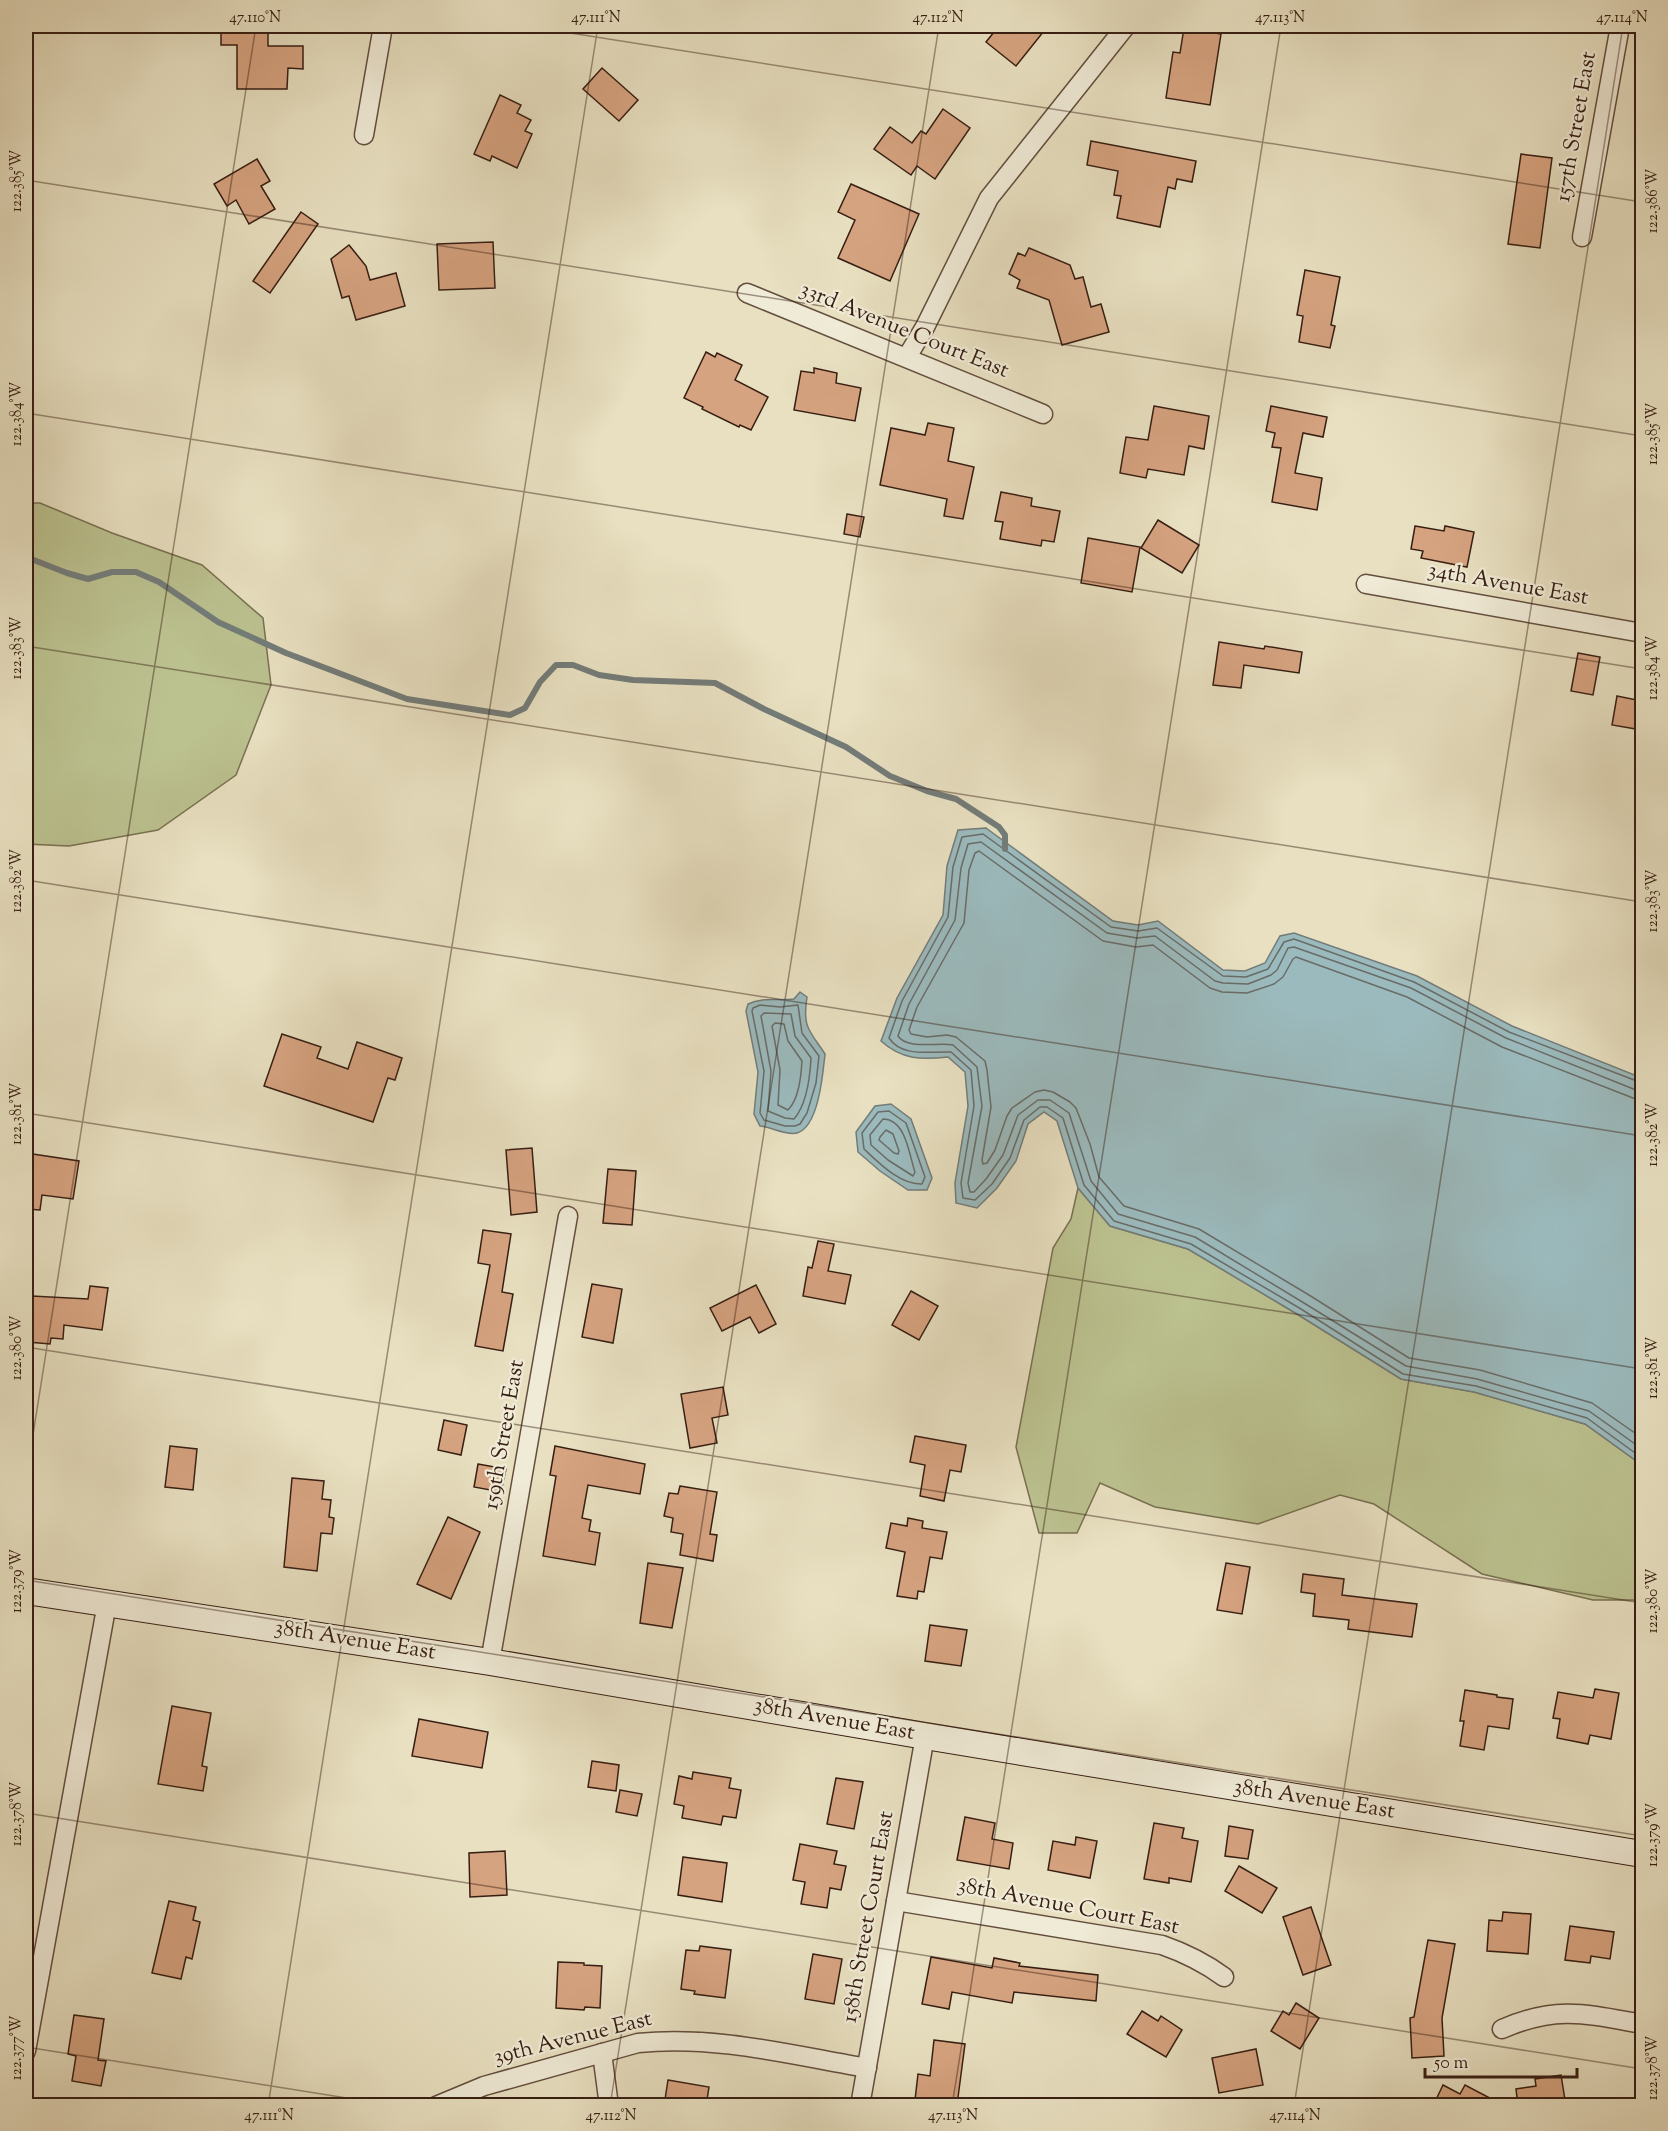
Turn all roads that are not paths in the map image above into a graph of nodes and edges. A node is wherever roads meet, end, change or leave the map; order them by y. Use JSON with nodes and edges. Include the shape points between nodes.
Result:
{"nodes":[{"id":1,"x":383,"y":26,"type":"edge"},
{"id":2,"x":1126,"y":26,"type":"edge"},
{"id":3,"x":1620,"y":26,"type":"edge"},
{"id":4,"x":364,"y":135,"type":"dead end"},
{"id":5,"x":1582,"y":237,"type":"dead end"},
{"id":6,"x":747,"y":293,"type":"dead end"},
{"id":7,"x":907,"y":357,"type":"junction"},
{"id":8,"x":1043,"y":414,"type":"dead end"},
{"id":9,"x":1366,"y":584,"type":"dead end"},
{"id":10,"x":1642,"y":633,"type":"edge"},
{"id":11,"x":568,"y":1216,"type":"dead end"},
{"id":12,"x":26,"y":1591,"type":"edge"},
{"id":13,"x":107,"y":1603,"type":"junction"},
{"id":14,"x":490,"y":1662,"type":"junction"},
{"id":15,"x":925,"y":1736,"type":"junction"},
{"id":16,"x":1642,"y":1854,"type":"edge"},
{"id":17,"x":896,"y":1900,"type":"junction"},
{"id":18,"x":1224,"y":1977,"type":"dead end"},
{"id":19,"x":1642,"y":2024,"type":"edge"},
{"id":20,"x":1502,"y":2029,"type":"dead end"},
{"id":21,"x":26,"y":2051,"type":"edge"},
{"id":22,"x":602,"y":2053,"type":"junction"},
{"id":23,"x":867,"y":2068,"type":"junction"},
{"id":24,"x":436,"y":2106,"type":"edge"},
{"id":25,"x":609,"y":2106,"type":"edge"},
{"id":26,"x":860,"y":2106,"type":"edge"}],
"edges":[{"from":1,"to":4,"type":"street"},
{"from":2,"to":7,"type":"street","via":[[989,198]]},
{"from":3,"to":5,"type":"street","name":"157th Street East"},
{"from":6,"to":7,"type":"street","name":"33rd Avenue Court East"},
{"from":7,"to":8,"type":"street","name":"33rd Avenue Court East"},
{"from":9,"to":10,"type":"street","name":"34th Avenue East"},
{"from":11,"to":14,"type":"street","name":"159th Street East"},
{"from":12,"to":13,"type":"street","name":"38th Avenue East"},
{"from":13,"to":14,"type":"street","name":"38th Avenue East"},
{"from":13,"to":21,"type":"street"},
{"from":14,"to":15,"type":"street","name":"38th Avenue East"},
{"from":15,"to":16,"type":"street","name":"38th Avenue East"},
{"from":15,"to":17,"type":"street","name":"158th Street Court East"},
{"from":17,"to":18,"type":"street","name":"38th Avenue Court East","via":[[1162,1945],[1208,1965]]},
{"from":17,"to":23,"type":"street","name":"158th Street Court East"},
{"from":19,"to":20,"type":"street","via":[[1578,2012],[1517,2022]]},
{"from":22,"to":23,"type":"street","name":"39th Avenue East","via":[[638,2043],[687,2040]]},
{"from":22,"to":24,"type":"street","name":"39th Avenue East","via":[[484,2086]]},
{"from":22,"to":25,"type":"street"},
{"from":23,"to":26,"type":"street","name":"158th Street Court East"}]}
